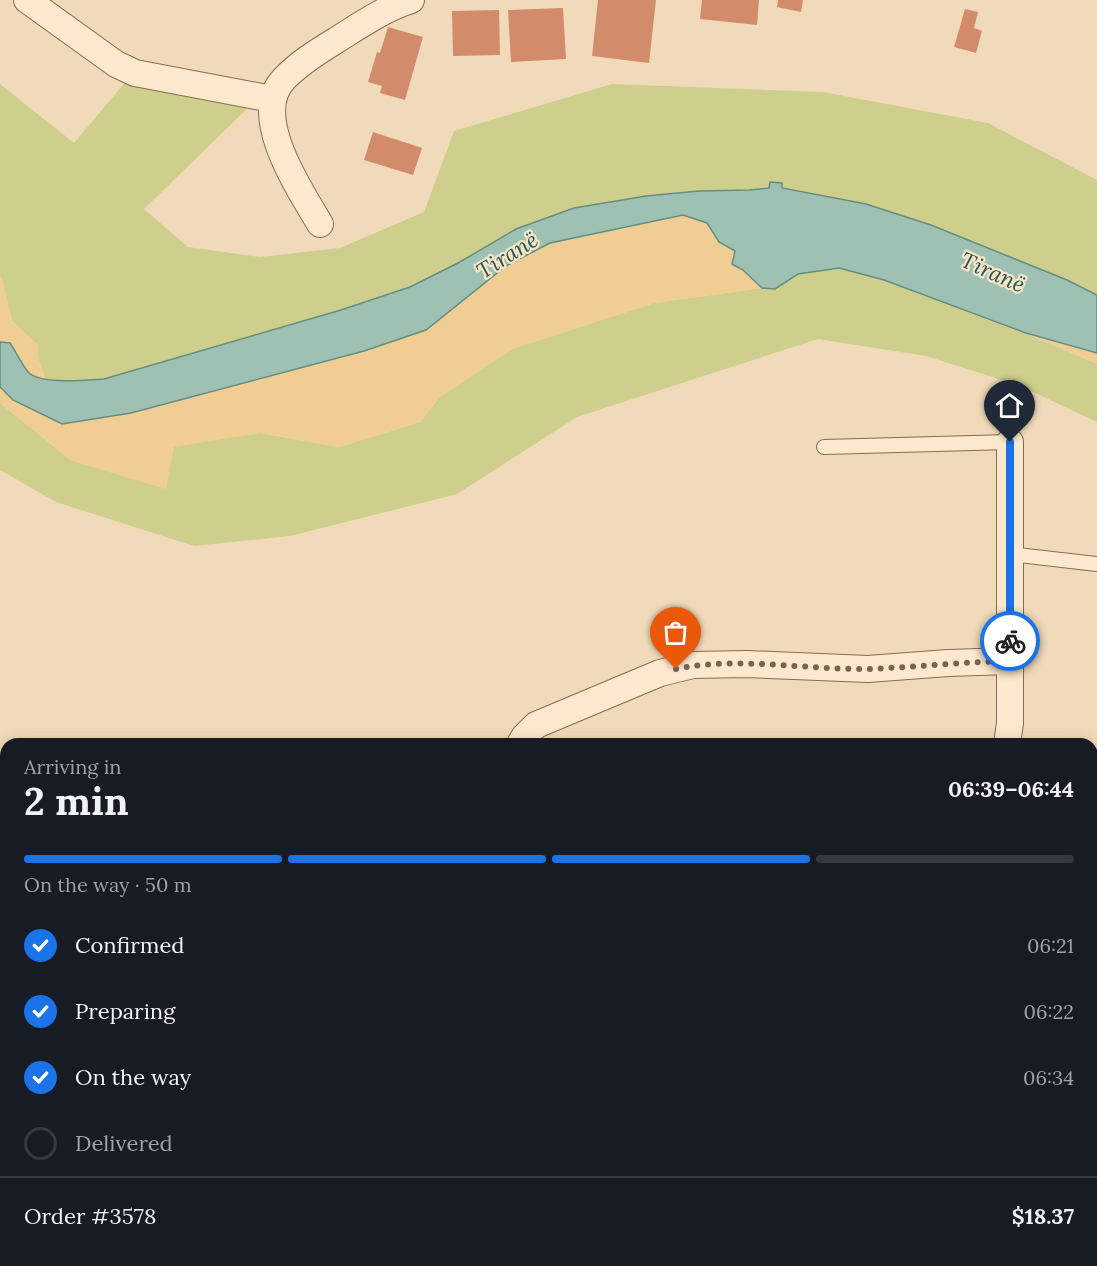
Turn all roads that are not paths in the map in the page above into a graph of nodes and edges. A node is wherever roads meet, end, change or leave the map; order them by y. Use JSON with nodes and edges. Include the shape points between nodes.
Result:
{"nodes":[{"id":1,"x":27,"y":0,"type":"edge"},
{"id":2,"x":406,"y":1,"type":"edge"},
{"id":3,"x":272,"y":99,"type":"junction"},
{"id":4,"x":320,"y":224,"type":"dead end"},
{"id":5,"x":1010,"y":442,"type":"joint"},
{"id":6,"x":824,"y":447,"type":"dead end"},
{"id":7,"x":1010,"y":554,"type":"junction"},
{"id":8,"x":1097,"y":564,"type":"edge"},
{"id":9,"x":1010,"y":661,"type":"junction"},
{"id":10,"x":523,"y":738,"type":"edge"},
{"id":11,"x":1008,"y":738,"type":"edge"}],
"edges":[{"from":1,"to":3,"type":"street","via":[[116,64],[135,73]]},
{"from":2,"to":3,"type":"street","via":[[315,54],[282,80]]},
{"from":3,"to":4,"type":"street","via":[[272,117],[282,156]]},
{"from":5,"to":6,"type":"lane"},
{"from":5,"to":7,"type":"street"},
{"from":7,"to":8,"type":"lane"},
{"from":7,"to":9,"type":"street"},
{"from":9,"to":10,"type":"street","via":[[868,669],[693,665],[660,673],[536,725]]},
{"from":9,"to":11,"type":"street"}]}
